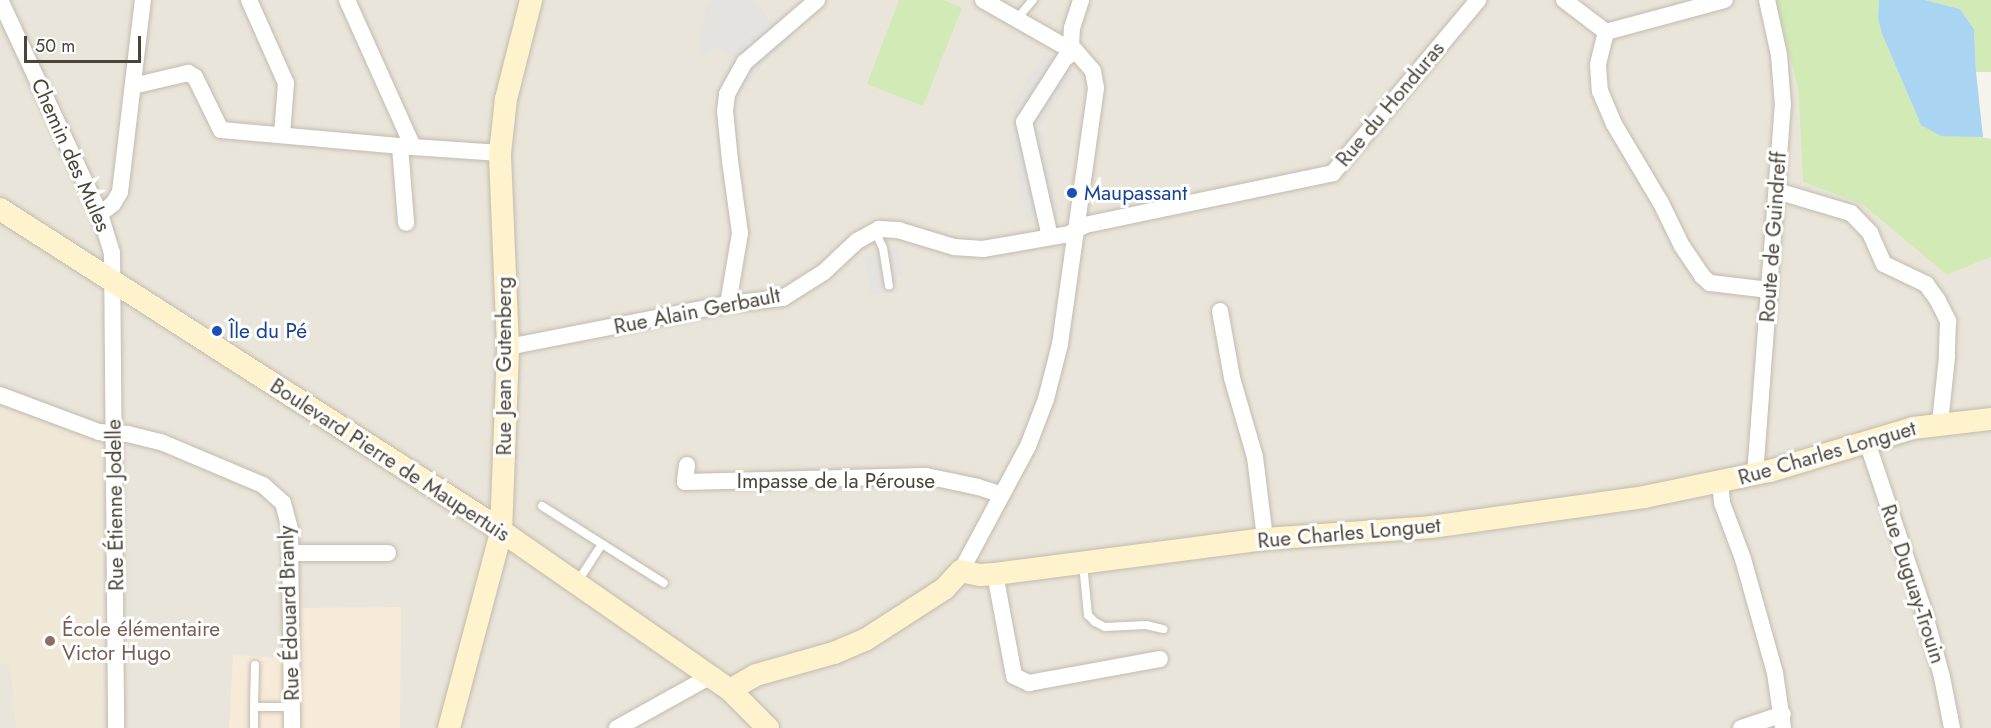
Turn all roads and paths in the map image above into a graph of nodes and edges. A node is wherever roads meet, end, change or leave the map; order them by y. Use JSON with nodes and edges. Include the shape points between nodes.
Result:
{"nodes":[{"id":1,"x":0,"y":0,"type":"edge"},
{"id":2,"x":142,"y":0,"type":"edge"},
{"id":3,"x":249,"y":0,"type":"edge"},
{"id":4,"x":347,"y":0,"type":"edge"},
{"id":5,"x":531,"y":0,"type":"edge"},
{"id":6,"x":818,"y":0,"type":"edge"},
{"id":7,"x":983,"y":0,"type":"edge"},
{"id":8,"x":1033,"y":0,"type":"edge"},
{"id":9,"x":1081,"y":0,"type":"edge"},
{"id":10,"x":1478,"y":0,"type":"edge"},
{"id":11,"x":1563,"y":0,"type":"edge"},
{"id":12,"x":1725,"y":0,"type":"edge"},
{"id":13,"x":1767,"y":0,"type":"edge"},
{"id":14,"x":1016,"y":20,"type":"junction"},
{"id":15,"x":1606,"y":32,"type":"junction"},
{"id":16,"x":1072,"y":49,"type":"junction"},
{"id":17,"x":133,"y":87,"type":"junction"},
{"id":18,"x":282,"y":135,"type":"junction"},
{"id":19,"x":406,"y":147,"type":"junction"},
{"id":20,"x":500,"y":153,"type":"junction"},
{"id":21,"x":1777,"y":191,"type":"junction"},
{"id":22,"x":0,"y":209,"type":"edge"},
{"id":23,"x":100,"y":214,"type":"junction"},
{"id":24,"x":406,"y":223,"type":"dead end"},
{"id":25,"x":1077,"y":230,"type":"junction"},
{"id":26,"x":875,"y":231,"type":"junction"},
{"id":27,"x":1050,"y":237,"type":"junction"},
{"id":28,"x":113,"y":281,"type":"junction"},
{"id":29,"x":889,"y":286,"type":"dead end"},
{"id":30,"x":1770,"y":290,"type":"junction"},
{"id":31,"x":728,"y":304,"type":"junction"},
{"id":32,"x":1220,"y":311,"type":"dead end"},
{"id":33,"x":508,"y":347,"type":"junction"},
{"id":34,"x":0,"y":395,"type":"edge"},
{"id":35,"x":1991,"y":419,"type":"edge"},
{"id":36,"x":1940,"y":423,"type":"junction"},
{"id":37,"x":114,"y":433,"type":"junction"},
{"id":38,"x":1867,"y":442,"type":"junction"},
{"id":39,"x":687,"y":465,"type":"dead end"},
{"id":40,"x":1755,"y":475,"type":"junction"},
{"id":41,"x":1720,"y":483,"type":"junction"},
{"id":42,"x":1002,"y":495,"type":"junction"},
{"id":43,"x":542,"y":506,"type":"dead end"},
{"id":44,"x":501,"y":532,"type":"junction"},
{"id":45,"x":1265,"y":539,"type":"junction"},
{"id":46,"x":602,"y":544,"type":"junction"},
{"id":47,"x":291,"y":553,"type":"junction"},
{"id":48,"x":388,"y":553,"type":"dead end"},
{"id":49,"x":1083,"y":563,"type":"junction"},
{"id":50,"x":961,"y":571,"type":"junction"},
{"id":51,"x":994,"y":574,"type":"junction"},
{"id":52,"x":664,"y":583,"type":"dead end"},
{"id":53,"x":576,"y":584,"type":"junction"},
{"id":54,"x":1164,"y":629,"type":"dead end"},
{"id":55,"x":1160,"y":659,"type":"dead end"},
{"id":56,"x":255,"y":665,"type":"dead end"},
{"id":57,"x":711,"y":676,"type":"junction"},
{"id":58,"x":730,"y":690,"type":"junction"},
{"id":59,"x":254,"y":707,"type":"junction"},
{"id":60,"x":292,"y":707,"type":"junction"},
{"id":61,"x":1783,"y":721,"type":"edge"},
{"id":62,"x":116,"y":728,"type":"edge"},
{"id":63,"x":254,"y":728,"type":"edge"},
{"id":64,"x":292,"y":728,"type":"edge"},
{"id":65,"x":448,"y":728,"type":"edge"},
{"id":66,"x":617,"y":728,"type":"edge"},
{"id":67,"x":768,"y":728,"type":"edge"},
{"id":68,"x":1741,"y":728,"type":"edge"},
{"id":69,"x":1952,"y":728,"type":"edge"}],
"edges":[{"from":1,"to":23,"type":"street","name":"Chemin des Mules"},
{"from":2,"to":17,"type":"street"},
{"from":3,"to":18,"type":"street","via":[[286,83]]},
{"from":4,"to":19,"type":"street"},
{"from":5,"to":20,"type":"street","name":"Rue Jean Gutenberg","via":[[506,99]]},
{"from":6,"to":31,"type":"street","via":[[745,62],[727,94],[725,111],[740,233]]},
{"from":7,"to":14,"type":"street"},
{"from":8,"to":14,"type":"lane"},
{"from":9,"to":16,"type":"street","via":[[1072,28]]},
{"from":10,"to":25,"type":"street","name":"Rue du Honduras","via":[[1333,173],[1084,225]]},
{"from":11,"to":15,"type":"street"},
{"from":12,"to":15,"type":"street"},
{"from":13,"to":21,"type":"street","name":"Route de Guindreff","via":[[1779,55],[1783,105]]},
{"from":14,"to":16,"type":"street"},
{"from":15,"to":30,"type":"street","via":[[1598,65],[1600,91],[1614,124],[1682,246],[1710,283]]},
{"from":16,"to":25,"type":"street","via":[[1089,65],[1095,78]]},
{"from":16,"to":27,"type":"street","via":[[1024,122]]},
{"from":17,"to":18,"type":"street","via":[[188,73],[195,77],[221,130]]},
{"from":17,"to":23,"type":"street","via":[[120,192]]},
{"from":18,"to":19,"type":"street"},
{"from":19,"to":20,"type":"street"},
{"from":19,"to":24,"type":"street"},
{"from":20,"to":33,"type":"street","name":"Rue Jean Gutenberg"},
{"from":21,"to":30,"type":"street","name":"Route de Guindreff"},
{"from":21,"to":36,"type":"street","via":[[1851,213],[1869,233],[1884,264],[1926,284],[1948,321]]},
{"from":22,"to":28,"type":"street","name":"Boulevard Pierre de Maupertuis"},
{"from":23,"to":28,"type":"street","name":"Chemin des Mules","via":[[112,253]]},
{"from":25,"to":27,"type":"street"},
{"from":25,"to":42,"type":"street","via":[[1060,344],[1046,399],[1028,446]]},
{"from":26,"to":27,"type":"street","via":[[897,230],[954,247],[983,249]]},
{"from":26,"to":29,"type":"lane","via":[[883,248]]},
{"from":26,"to":31,"type":"street","name":"Rue Alain Gerbault","via":[[857,241],[824,272],[783,298]]},
{"from":28,"to":37,"type":"street","name":"Rue Étienne Jodelle"},
{"from":28,"to":44,"type":"street","name":"Boulevard Pierre de Maupertuis"},
{"from":30,"to":40,"type":"street","name":"Route de Guindreff"},
{"from":31,"to":33,"type":"street","name":"Rue Alain Gerbault"},
{"from":32,"to":45,"type":"street","via":[[1232,378],[1255,457]]},
{"from":33,"to":44,"type":"street","name":"Rue Jean Gutenberg"},
{"from":34,"to":37,"type":"street","name":"Rue Édouard Branly","via":[[99,432]]},
{"from":35,"to":36,"type":"street","name":"Rue Charles Longuet"},
{"from":36,"to":38,"type":"street","name":"Rue Charles Longuet"},
{"from":37,"to":47,"type":"street","name":"Rue Édouard Branly","via":[[160,442],[263,485],[283,503]]},
{"from":37,"to":62,"type":"street","name":"Rue Étienne Jodelle"},
{"from":38,"to":40,"type":"street","name":"Rue Charles Longuet"},
{"from":38,"to":69,"type":"street","name":"Rue Duguay-Trouin","via":[[1923,608]]},
{"from":39,"to":42,"type":"street","name":"Impasse de la Pérouse","via":[[685,482],[926,476]]},
{"from":40,"to":41,"type":"street","name":"Rue Charles Longuet"},
{"from":41,"to":45,"type":"street","name":"Rue Charles Longuet","via":[[1431,527]]},
{"from":41,"to":61,"type":"street","via":[[1722,503],[1743,559],[1775,673]]},
{"from":42,"to":50,"type":"street"},
{"from":43,"to":46,"type":"lane"},
{"from":44,"to":53,"type":"street","name":"Boulevard Pierre de Maupertuis"},
{"from":44,"to":65,"type":"street","name":"Rue Jean Gutenberg"},
{"from":45,"to":49,"type":"street","name":"Rue Charles Longuet"},
{"from":46,"to":52,"type":"lane"},
{"from":46,"to":53,"type":"lane"},
{"from":47,"to":48,"type":"street"},
{"from":47,"to":60,"type":"street","name":"Rue Édouard Branly"},
{"from":49,"to":51,"type":"street","name":"Rue Charles Longuet"},
{"from":49,"to":54,"type":"lane","via":[[1088,615],[1095,622],[1105,627],[1146,625]]},
{"from":50,"to":51,"type":"street","name":"Rue Charles Longuet"},
{"from":50,"to":58,"type":"street","via":[[944,589],[865,640],[756,675]]},
{"from":51,"to":55,"type":"street","via":[[1014,676],[1029,683]]},
{"from":53,"to":57,"type":"street","name":"Boulevard Pierre de Maupertuis"},
{"from":56,"to":59,"type":"lane"},
{"from":57,"to":58,"type":"street","name":"Boulevard Pierre de Maupertuis"},
{"from":57,"to":66,"type":"street"},
{"from":58,"to":67,"type":"street","name":"Boulevard Pierre de Maupertuis"},
{"from":59,"to":60,"type":"lane"},
{"from":59,"to":63,"type":"lane"},
{"from":60,"to":64,"type":"street","name":"Rue Édouard Branly"},
{"from":61,"to":68,"type":"street"}]}
